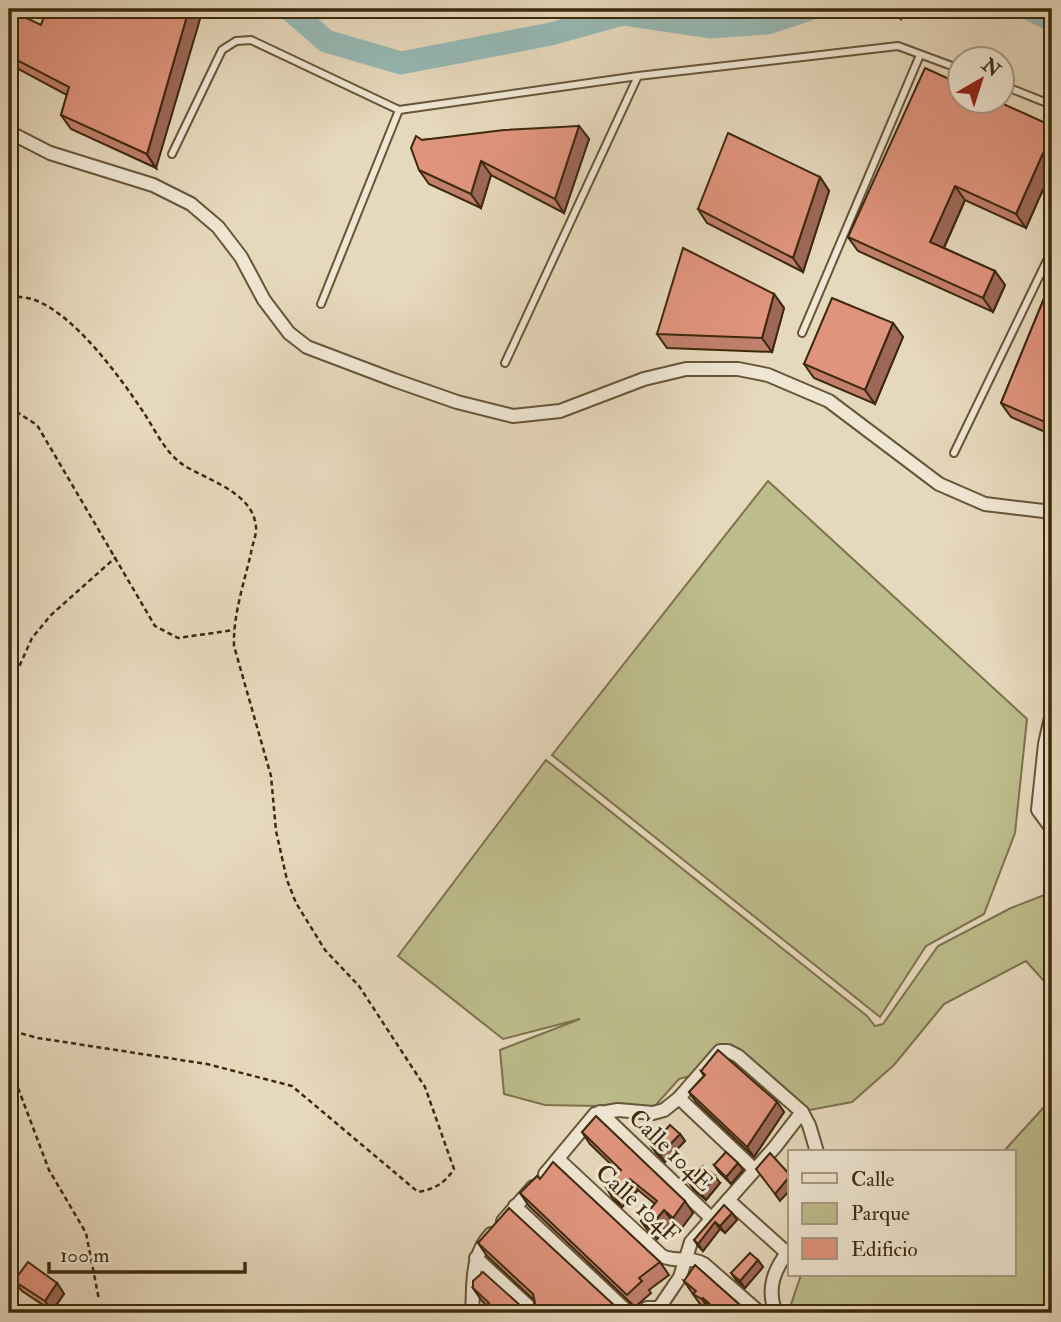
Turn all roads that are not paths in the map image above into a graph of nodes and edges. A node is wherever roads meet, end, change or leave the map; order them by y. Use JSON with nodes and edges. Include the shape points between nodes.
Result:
{"nodes":[{"id":1,"x":920,"y":55,"type":"junction"},
{"id":2,"x":946,"y":64,"type":"edge"},
{"id":3,"x":638,"y":76,"type":"junction"},
{"id":4,"x":1016,"y":91,"type":"edge"},
{"id":5,"x":1052,"y":105,"type":"edge"},
{"id":6,"x":399,"y":110,"type":"junction"},
{"id":7,"x":9,"y":132,"type":"edge"},
{"id":8,"x":172,"y":154,"type":"dead end"},
{"id":9,"x":1052,"y":250,"type":"edge"},
{"id":10,"x":321,"y":304,"type":"dead end"},
{"id":11,"x":802,"y":333,"type":"dead end"},
{"id":12,"x":505,"y":363,"type":"dead end"},
{"id":13,"x":954,"y":453,"type":"dead end"},
{"id":14,"x":1052,"y":512,"type":"edge"},
{"id":15,"x":1052,"y":713,"type":"edge"},
{"id":16,"x":1052,"y":829,"type":"edge"},
{"id":17,"x":679,"y":1098,"type":"junction"},
{"id":18,"x":600,"y":1112,"type":"junction"},
{"id":19,"x":802,"y":1112,"type":"junction"},
{"id":20,"x":816,"y":1150,"type":"edge"},
{"id":21,"x":558,"y":1160,"type":"junction"},
{"id":22,"x":754,"y":1169,"type":"junction"},
{"id":23,"x":728,"y":1200,"type":"junction"},
{"id":24,"x":515,"y":1206,"type":"junction"},
{"id":25,"x":712,"y":1219,"type":"junction"},
{"id":26,"x":788,"y":1251,"type":"edge"},
{"id":27,"x":476,"y":1258,"type":"junction"},
{"id":28,"x":685,"y":1258,"type":"junction"},
{"id":29,"x":653,"y":1311,"type":"edge"},
{"id":30,"x":472,"y":1313,"type":"edge"},
{"id":31,"x":536,"y":1313,"type":"edge"},
{"id":32,"x":629,"y":1313,"type":"edge"},
{"id":33,"x":760,"y":1313,"type":"edge"},
{"id":34,"x":776,"y":1313,"type":"edge"}],
"edges":[{"from":1,"to":2,"type":"lane"},
{"from":1,"to":3,"type":"lane","via":[[898,46]]},
{"from":1,"to":11,"type":"lane"},
{"from":3,"to":6,"type":"lane"},
{"from":3,"to":12,"type":"lane"},
{"from":4,"to":5,"type":"lane"},
{"from":6,"to":8,"type":"lane","via":[[251,40],[236,41],[222,51]]},
{"from":6,"to":10,"type":"lane"},
{"from":7,"to":14,"type":"street","via":[[50,153],[153,185],[191,204],[218,227],[241,257],[264,300],[289,333],[307,347],[394,380],[513,416],[560,411],[644,379],[686,369],[768,375],[829,401],[939,484],[985,504]]},
{"from":9,"to":13,"type":"lane"},
{"from":15,"to":16,"type":"street","via":[[1038,810]]},
{"from":17,"to":18,"type":"street","via":[[653,1113]]},
{"from":17,"to":19,"type":"street","via":[[720,1051],[728,1051]]},
{"from":17,"to":22,"type":"street","name":"Calle 104E"},
{"from":18,"to":21,"type":"street"},
{"from":18,"to":25,"type":"street","name":"Calle 104E"},
{"from":19,"to":20,"type":"street"},
{"from":19,"to":22,"type":"street","name":"Calle 104E"},
{"from":21,"to":24,"type":"street"},
{"from":21,"to":28,"type":"street","name":"Calle 104F","via":[[663,1256],[672,1261]]},
{"from":22,"to":23,"type":"street"},
{"from":23,"to":25,"type":"street"},
{"from":23,"to":26,"type":"street","name":"Calle 104E"},
{"from":24,"to":27,"type":"street","via":[[480,1246]]},
{"from":24,"to":32,"type":"street"},
{"from":25,"to":28,"type":"street","via":[[691,1242]]},
{"from":26,"to":34,"type":"street","via":[[772,1277]]},
{"from":27,"to":30,"type":"street"},
{"from":27,"to":31,"type":"street"},
{"from":28,"to":29,"type":"street","via":[[680,1277]]},
{"from":28,"to":33,"type":"street","name":"Calle 104F","via":[[704,1264]]}]}
